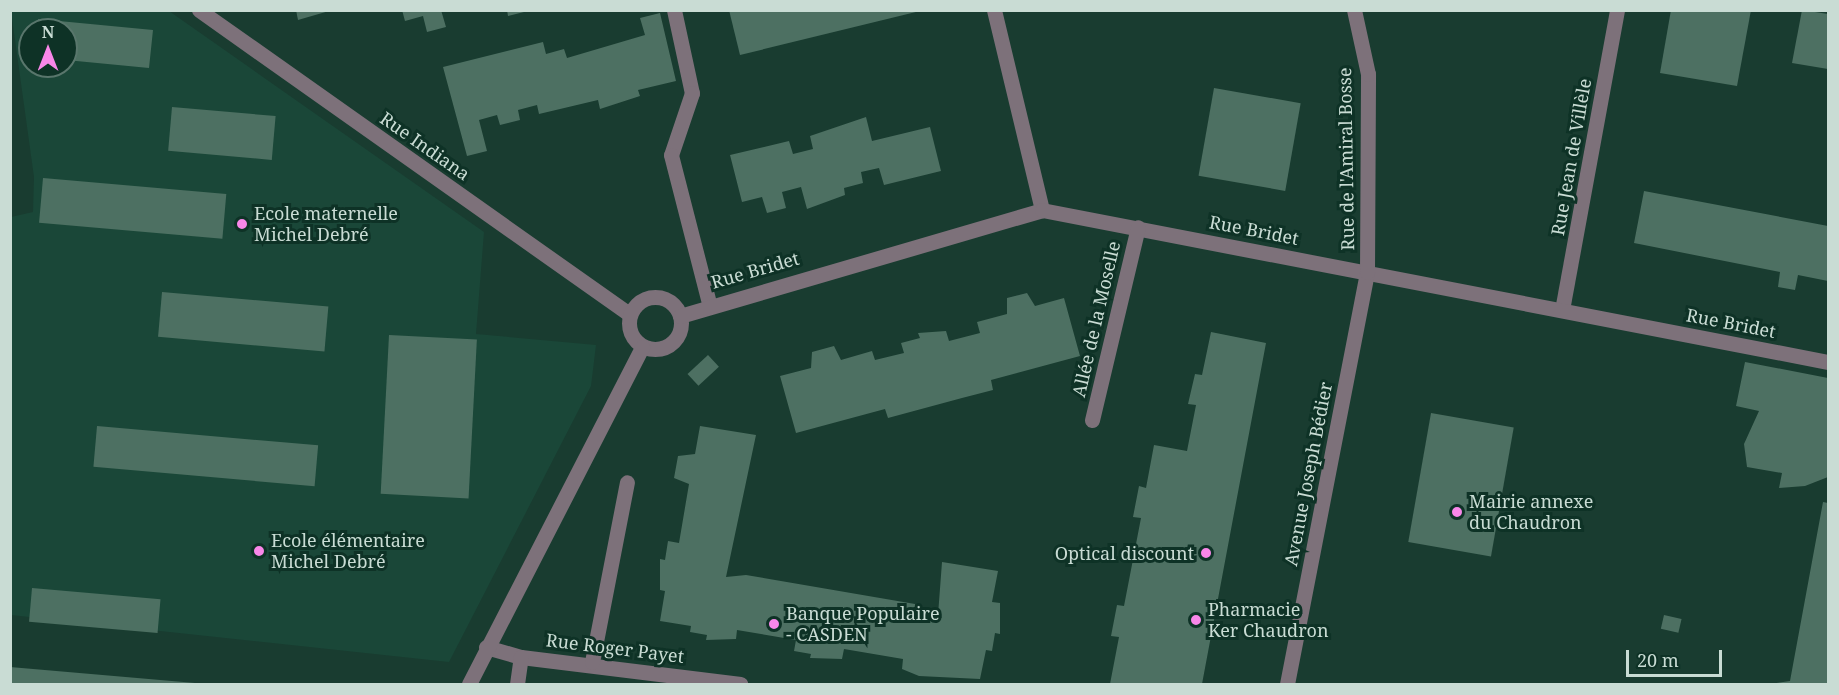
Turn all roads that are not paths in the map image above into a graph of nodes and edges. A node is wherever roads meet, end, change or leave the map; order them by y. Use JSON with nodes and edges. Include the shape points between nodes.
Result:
{"nodes":[{"id":1,"x":199,"y":10,"type":"edge"},
{"id":2,"x":674,"y":10,"type":"edge"},
{"id":3,"x":994,"y":10,"type":"edge"},
{"id":4,"x":1354,"y":10,"type":"edge"},
{"id":5,"x":1617,"y":10,"type":"edge"},
{"id":6,"x":1042,"y":210,"type":"junction"},
{"id":7,"x":1138,"y":227,"type":"junction"},
{"id":8,"x":1367,"y":272,"type":"junction"},
{"id":9,"x":709,"y":303,"type":"junction"},
{"id":10,"x":1562,"y":310,"type":"junction"},
{"id":11,"x":629,"y":314,"type":"junction"},
{"id":12,"x":680,"y":316,"type":"junction"},
{"id":13,"x":642,"y":346,"type":"junction"},
{"id":14,"x":1828,"y":362,"type":"edge"},
{"id":15,"x":1092,"y":420,"type":"dead end"},
{"id":16,"x":627,"y":482,"type":"dead end"},
{"id":17,"x":486,"y":647,"type":"junction"},
{"id":18,"x":520,"y":657,"type":"junction"},
{"id":19,"x":592,"y":662,"type":"junction"},
{"id":20,"x":719,"y":683,"type":"edge"},
{"id":21,"x":469,"y":684,"type":"edge"},
{"id":22,"x":517,"y":684,"type":"edge"},
{"id":23,"x":740,"y":684,"type":"edge"},
{"id":24,"x":1287,"y":684,"type":"edge"}],
"edges":[{"from":1,"to":11,"type":"street","name":"Rue Indiana"},
{"from":2,"to":9,"type":"street","via":[[692,93],[671,155]]},
{"from":3,"to":6,"type":"street"},
{"from":4,"to":8,"type":"street","name":"Rue de l'Amiral Bosse","via":[[1368,74]]},
{"from":5,"to":10,"type":"street","name":"Rue Jean de Villèle"},
{"from":6,"to":7,"type":"street","name":"Rue Bridet"},
{"from":6,"to":9,"type":"street","name":"Rue Bridet"},
{"from":7,"to":8,"type":"street","name":"Rue Bridet"},
{"from":7,"to":15,"type":"street","name":"Allée de la Moselle"},
{"from":8,"to":10,"type":"street","name":"Rue Bridet"},
{"from":8,"to":24,"type":"street","name":"Avenue Joseph Bédier"},
{"from":9,"to":12,"type":"street","name":"Rue Bridet"},
{"from":10,"to":14,"type":"street","name":"Rue Bridet"},
{"from":11,"to":12,"type":"street","via":[[652,297],[670,302]]},
{"from":11,"to":13,"type":"street","via":[[632,335]]},
{"from":12,"to":13,"type":"street","via":[[675,341],[659,349]]},
{"from":13,"to":17,"type":"street"},
{"from":16,"to":19,"type":"street"},
{"from":17,"to":18,"type":"street","name":"Rue Roger Payet"},
{"from":17,"to":21,"type":"street"},
{"from":18,"to":19,"type":"street","name":"Rue Roger Payet"},
{"from":18,"to":22,"type":"street"},
{"from":19,"to":20,"type":"street","name":"Rue Roger Payet"},
{"from":20,"to":23,"type":"street","name":"Rue Roger Payet"}]}
